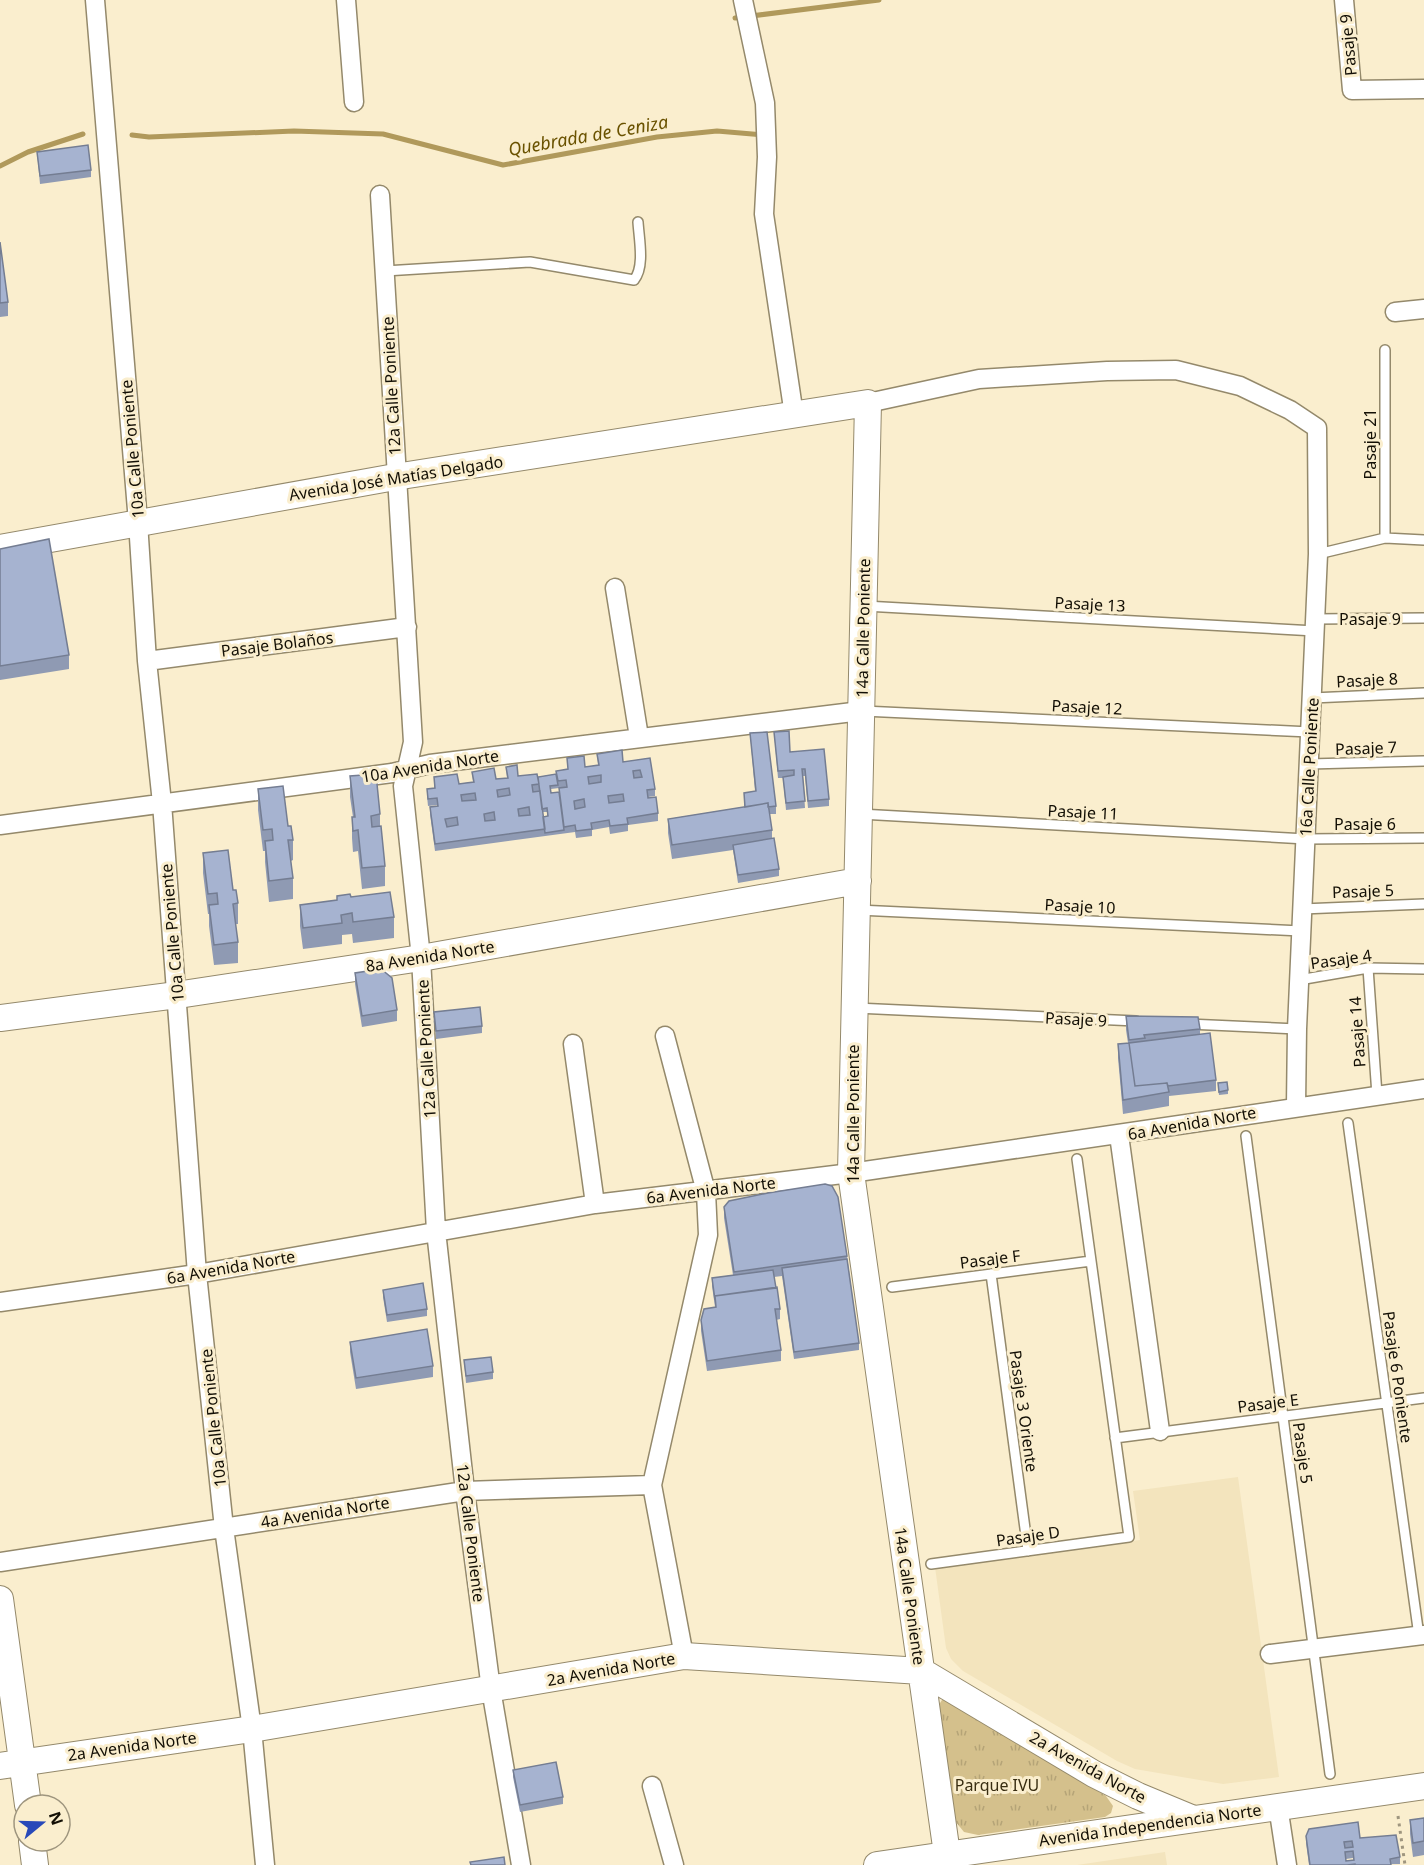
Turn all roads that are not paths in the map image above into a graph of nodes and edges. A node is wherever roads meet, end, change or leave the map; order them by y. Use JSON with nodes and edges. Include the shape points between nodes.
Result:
{"nodes":[{"id":1,"x":95,"y":0,"type":"edge"},
{"id":2,"x":346,"y":0,"type":"edge"},
{"id":3,"x":743,"y":0,"type":"edge"},
{"id":4,"x":1344,"y":0,"type":"edge"},
{"id":5,"x":1424,"y":89,"type":"edge"},
{"id":6,"x":354,"y":102,"type":"dead end"},
{"id":7,"x":380,"y":195,"type":"dead end"},
{"id":8,"x":638,"y":222,"type":"dead end"},
{"id":9,"x":385,"y":271,"type":"junction"},
{"id":10,"x":1424,"y":309,"type":"edge"},
{"id":11,"x":1395,"y":312,"type":"dead end"},
{"id":12,"x":1385,"y":350,"type":"dead end"},
{"id":13,"x":868,"y":403,"type":"junction"},
{"id":14,"x":794,"y":415,"type":"junction"},
{"id":15,"x":395,"y":477,"type":"junction"},
{"id":16,"x":138,"y":522,"type":"junction"},
{"id":17,"x":1385,"y":538,"type":"junction"},
{"id":18,"x":1424,"y":540,"type":"edge"},
{"id":19,"x":0,"y":548,"type":"edge"},
{"id":20,"x":1318,"y":554,"type":"junction"},
{"id":21,"x":615,"y":588,"type":"dead end"},
{"id":22,"x":864,"y":606,"type":"junction"},
{"id":23,"x":1424,"y":618,"type":"edge"},
{"id":24,"x":1315,"y":625,"type":"junction"},
{"id":25,"x":407,"y":627,"type":"junction"},
{"id":26,"x":147,"y":661,"type":"junction"},
{"id":27,"x":1424,"y":693,"type":"edge"},
{"id":28,"x":1312,"y":698,"type":"junction"},
{"id":29,"x":861,"y":711,"type":"junction"},
{"id":30,"x":1311,"y":732,"type":"junction"},
{"id":31,"x":639,"y":737,"type":"junction"},
{"id":32,"x":1424,"y":761,"type":"edge"},
{"id":33,"x":1309,"y":764,"type":"junction"},
{"id":34,"x":406,"y":771,"type":"junction"},
{"id":35,"x":162,"y":803,"type":"junction"},
{"id":36,"x":859,"y":814,"type":"junction"},
{"id":37,"x":0,"y":825,"type":"edge"},
{"id":38,"x":1424,"y":838,"type":"edge"},
{"id":39,"x":1306,"y":839,"type":"junction"},
{"id":40,"x":858,"y":881,"type":"junction"},
{"id":41,"x":1424,"y":904,"type":"edge"},
{"id":42,"x":1302,"y":909,"type":"junction"},
{"id":43,"x":858,"y":910,"type":"junction"},
{"id":44,"x":1301,"y":931,"type":"junction"},
{"id":45,"x":421,"y":958,"type":"junction"},
{"id":46,"x":1368,"y":968,"type":"junction"},
{"id":47,"x":1424,"y":969,"type":"edge"},
{"id":48,"x":1299,"y":980,"type":"junction"},
{"id":49,"x":177,"y":995,"type":"junction"},
{"id":50,"x":855,"y":1008,"type":"junction"},
{"id":51,"x":0,"y":1018,"type":"edge"},
{"id":52,"x":1142,"y":1022,"type":"edge"},
{"id":53,"x":1177,"y":1023,"type":"edge"},
{"id":54,"x":1297,"y":1029,"type":"junction"},
{"id":55,"x":665,"y":1036,"type":"dead end"},
{"id":56,"x":573,"y":1044,"type":"dead end"},
{"id":57,"x":1424,"y":1089,"type":"edge"},
{"id":58,"x":1377,"y":1095,"type":"junction"},
{"id":59,"x":1296,"y":1106,"type":"junction"},
{"id":60,"x":1348,"y":1123,"type":"dead end"},
{"id":61,"x":1119,"y":1136,"type":"junction"},
{"id":62,"x":1246,"y":1136,"type":"dead end"},
{"id":63,"x":1077,"y":1159,"type":"dead end"},
{"id":64,"x":851,"y":1173,"type":"junction"},
{"id":65,"x":706,"y":1192,"type":"junction"},
{"id":66,"x":595,"y":1204,"type":"junction"},
{"id":67,"x":436,"y":1231,"type":"junction"},
{"id":68,"x":1091,"y":1261,"type":"junction"},
{"id":69,"x":197,"y":1274,"type":"junction"},
{"id":70,"x":991,"y":1274,"type":"junction"},
{"id":71,"x":892,"y":1287,"type":"dead end"},
{"id":72,"x":0,"y":1302,"type":"edge"},
{"id":73,"x":1424,"y":1398,"type":"edge"},
{"id":74,"x":1387,"y":1402,"type":"junction"},
{"id":75,"x":1282,"y":1416,"type":"junction"},
{"id":76,"x":1160,"y":1431,"type":"junction"},
{"id":77,"x":1115,"y":1438,"type":"junction"},
{"id":78,"x":652,"y":1485,"type":"junction"},
{"id":79,"x":465,"y":1491,"type":"junction"},
{"id":80,"x":224,"y":1528,"type":"junction"},
{"id":81,"x":1028,"y":1551,"type":"junction"},
{"id":82,"x":0,"y":1562,"type":"edge"},
{"id":83,"x":931,"y":1564,"type":"dead end"},
{"id":84,"x":0,"y":1599,"type":"edge"},
{"id":85,"x":1421,"y":1636,"type":"edge"},
{"id":86,"x":1313,"y":1649,"type":"junction"},
{"id":87,"x":1270,"y":1654,"type":"dead end"},
{"id":88,"x":684,"y":1656,"type":"junction"},
{"id":89,"x":921,"y":1671,"type":"junction"},
{"id":90,"x":491,"y":1689,"type":"junction"},
{"id":91,"x":252,"y":1729,"type":"junction"},
{"id":92,"x":11,"y":1764,"type":"edge"},
{"id":93,"x":1330,"y":1774,"type":"dead end"},
{"id":94,"x":652,"y":1786,"type":"dead end"},
{"id":95,"x":1424,"y":1786,"type":"edge"},
{"id":96,"x":22,"y":1793,"type":"edge"},
{"id":97,"x":1278,"y":1806,"type":"junction"},
{"id":98,"x":1191,"y":1818,"type":"junction"},
{"id":99,"x":947,"y":1854,"type":"junction"},
{"id":100,"x":265,"y":1865,"type":"edge"},
{"id":101,"x":521,"y":1865,"type":"edge"},
{"id":102,"x":674,"y":1865,"type":"edge"},
{"id":103,"x":877,"y":1865,"type":"edge"},
{"id":104,"x":1287,"y":1865,"type":"edge"}],
"edges":[{"from":1,"to":16,"type":"street","name":"10a Calle Poniente"},
{"from":2,"to":6,"type":"street"},
{"from":3,"to":14,"type":"street","via":[[765,103],[764,214]]},
{"from":4,"to":5,"type":"street","name":"Pasaje 9","via":[[1352,90]]},
{"from":7,"to":9,"type":"street","name":"12a Calle Poniente"},
{"from":8,"to":9,"type":"lane","via":[[640,267],[634,280],[530,262]]},
{"from":9,"to":15,"type":"street","name":"12a Calle Poniente"},
{"from":10,"to":11,"type":"street"},
{"from":12,"to":17,"type":"lane","name":"Pasaje 21"},
{"from":13,"to":14,"type":"street","name":"Avenida José Matías Delgado"},
{"from":13,"to":20,"type":"street","name":"16a Calle Poniente","via":[[979,379],[1107,371],[1176,370],[1240,386],[1317,428]]},
{"from":13,"to":22,"type":"street","name":"14a Calle Poniente"},
{"from":14,"to":15,"type":"street","name":"Avenida José Matías Delgado"},
{"from":15,"to":16,"type":"street","name":"Avenida José Matías Delgado"},
{"from":15,"to":25,"type":"street","name":"12a Calle Poniente"},
{"from":16,"to":19,"type":"street","name":"Avenida José Matías Delgado"},
{"from":16,"to":26,"type":"street","name":"10a Calle Poniente"},
{"from":17,"to":18,"type":"lane"},
{"from":17,"to":20,"type":"lane"},
{"from":20,"to":24,"type":"street","name":"16a Calle Poniente"},
{"from":21,"to":31,"type":"street"},
{"from":22,"to":24,"type":"lane","name":"Pasaje 13"},
{"from":22,"to":29,"type":"street","name":"14a Calle Poniente"},
{"from":23,"to":24,"type":"lane","name":"Pasaje 9"},
{"from":24,"to":28,"type":"street","name":"16a Calle Poniente"},
{"from":25,"to":26,"type":"street","name":"Pasaje Bolaños"},
{"from":25,"to":34,"type":"street","name":"12a Calle Poniente","via":[[413,742]]},
{"from":26,"to":35,"type":"street","name":"10a Calle Poniente"},
{"from":27,"to":28,"type":"lane","name":"Pasaje 8"},
{"from":28,"to":30,"type":"street","name":"16a Calle Poniente"},
{"from":29,"to":30,"type":"lane","name":"Pasaje 12"},
{"from":29,"to":31,"type":"street","name":"10a Avenida Norte"},
{"from":29,"to":36,"type":"street","name":"14a Calle Poniente"},
{"from":30,"to":33,"type":"street","name":"16a Calle Poniente"},
{"from":31,"to":34,"type":"street","name":"10a Avenida Norte","via":[[430,764]]},
{"from":32,"to":33,"type":"lane","name":"Pasaje 7"},
{"from":33,"to":39,"type":"street","name":"16a Calle Poniente"},
{"from":34,"to":35,"type":"street","name":"10a Avenida Norte"},
{"from":34,"to":45,"type":"street","name":"12a Calle Poniente","via":[[403,786]]},
{"from":35,"to":37,"type":"street","name":"10a Avenida Norte"},
{"from":35,"to":49,"type":"street","name":"10a Calle Poniente"},
{"from":36,"to":39,"type":"lane","name":"Pasaje 11"},
{"from":36,"to":40,"type":"street","name":"14a Calle Poniente"},
{"from":38,"to":39,"type":"lane","name":"Pasaje 6"},
{"from":39,"to":42,"type":"street","name":"16a Calle Poniente"},
{"from":40,"to":43,"type":"street","name":"14a Calle Poniente"},
{"from":40,"to":45,"type":"street","name":"8a Avenida Norte"},
{"from":41,"to":42,"type":"lane","name":"Pasaje 5"},
{"from":42,"to":44,"type":"street","name":"16a Calle Poniente"},
{"from":43,"to":44,"type":"lane","name":"Pasaje 10"},
{"from":43,"to":50,"type":"street","name":"14a Calle Poniente"},
{"from":44,"to":48,"type":"street","name":"16a Calle Poniente"},
{"from":45,"to":49,"type":"street","name":"8a Avenida Norte"},
{"from":45,"to":67,"type":"street","name":"12a Calle Poniente"},
{"from":46,"to":47,"type":"lane","name":"Pasaje 4"},
{"from":46,"to":48,"type":"lane","name":"Pasaje 4"},
{"from":46,"to":58,"type":"lane","name":"Pasaje 14"},
{"from":48,"to":54,"type":"street","name":"16a Calle Poniente"},
{"from":49,"to":51,"type":"street","name":"8a Avenida Norte"},
{"from":49,"to":69,"type":"street","name":"10a Calle Poniente"},
{"from":50,"to":52,"type":"lane","name":"Pasaje 9"},
{"from":50,"to":64,"type":"street","name":"14a Calle Poniente"},
{"from":53,"to":54,"type":"lane"},
{"from":54,"to":59,"type":"street","name":"16a Calle Poniente"},
{"from":55,"to":65,"type":"street"},
{"from":56,"to":66,"type":"street"},
{"from":57,"to":58,"type":"street","name":"6a Avenida Norte"},
{"from":58,"to":59,"type":"street","name":"6a Avenida Norte"},
{"from":59,"to":61,"type":"street","name":"6a Avenida Norte"},
{"from":60,"to":74,"type":"lane","name":"Pasaje 6 Poniente"},
{"from":61,"to":64,"type":"street","name":"6a Avenida Norte"},
{"from":61,"to":76,"type":"street"},
{"from":62,"to":75,"type":"lane","name":"Pasaje 5"},
{"from":63,"to":68,"type":"lane"},
{"from":64,"to":65,"type":"street","name":"6a Avenida Norte"},
{"from":64,"to":89,"type":"street","name":"14a Calle Poniente"},
{"from":65,"to":66,"type":"street","name":"6a Avenida Norte"},
{"from":65,"to":78,"type":"street","via":[[708,1235]]},
{"from":66,"to":67,"type":"street","name":"6a Avenida Norte"},
{"from":67,"to":69,"type":"street","name":"6a Avenida Norte"},
{"from":67,"to":79,"type":"street","name":"12a Calle Poniente"},
{"from":68,"to":70,"type":"lane","name":"Pasaje F"},
{"from":68,"to":77,"type":"lane"},
{"from":69,"to":72,"type":"street","name":"6a Avenida Norte"},
{"from":69,"to":80,"type":"street","name":"10a Calle Poniente"},
{"from":70,"to":71,"type":"lane","name":"Pasaje F"},
{"from":70,"to":81,"type":"lane","name":"Pasaje 3 Oriente"},
{"from":73,"to":74,"type":"lane","name":"Pasaje E"},
{"from":74,"to":75,"type":"lane","name":"Pasaje E"},
{"from":74,"to":85,"type":"lane","name":"Pasaje 6 Poniente"},
{"from":75,"to":76,"type":"lane","name":"Pasaje E"},
{"from":75,"to":86,"type":"lane","name":"Pasaje 5"},
{"from":76,"to":77,"type":"lane","name":"Pasaje E"},
{"from":77,"to":81,"type":"lane","name":"Pasaje D","via":[[1129,1537]]},
{"from":78,"to":79,"type":"street","name":"4a Avenida Norte"},
{"from":78,"to":88,"type":"street"},
{"from":79,"to":80,"type":"street","name":"4a Avenida Norte"},
{"from":79,"to":90,"type":"street","name":"12a Calle Poniente"},
{"from":80,"to":82,"type":"street","name":"4a Avenida Norte"},
{"from":80,"to":91,"type":"street","name":"10a Calle Poniente"},
{"from":81,"to":83,"type":"lane","name":"Pasaje D"},
{"from":84,"to":92,"type":"street"},
{"from":85,"to":86,"type":"street"},
{"from":86,"to":87,"type":"street"},
{"from":86,"to":93,"type":"lane","name":"Pasaje 5"},
{"from":88,"to":89,"type":"street","name":"2a Avenida Norte"},
{"from":88,"to":90,"type":"street","name":"2a Avenida Norte"},
{"from":89,"to":98,"type":"street","name":"2a Avenida Norte","via":[[1094,1774]]},
{"from":89,"to":99,"type":"street","name":"14a Calle Poniente"},
{"from":90,"to":91,"type":"street","name":"2a Avenida Norte"},
{"from":90,"to":101,"type":"street","name":"12a Calle Poniente"},
{"from":91,"to":92,"type":"street","name":"2a Avenida Norte"},
{"from":91,"to":100,"type":"street","name":"10a Calle Poniente"},
{"from":92,"to":96,"type":"street"},
{"from":94,"to":102,"type":"street"},
{"from":95,"to":97,"type":"street","name":"Avenida Independencia Norte"},
{"from":97,"to":98,"type":"street","name":"Avenida Independencia Norte"},
{"from":97,"to":104,"type":"street"},
{"from":98,"to":99,"type":"street","name":"Avenida Independencia Norte","via":[[980,1854]]},
{"from":99,"to":103,"type":"street","name":"Avenida Independencia Norte"}]}
